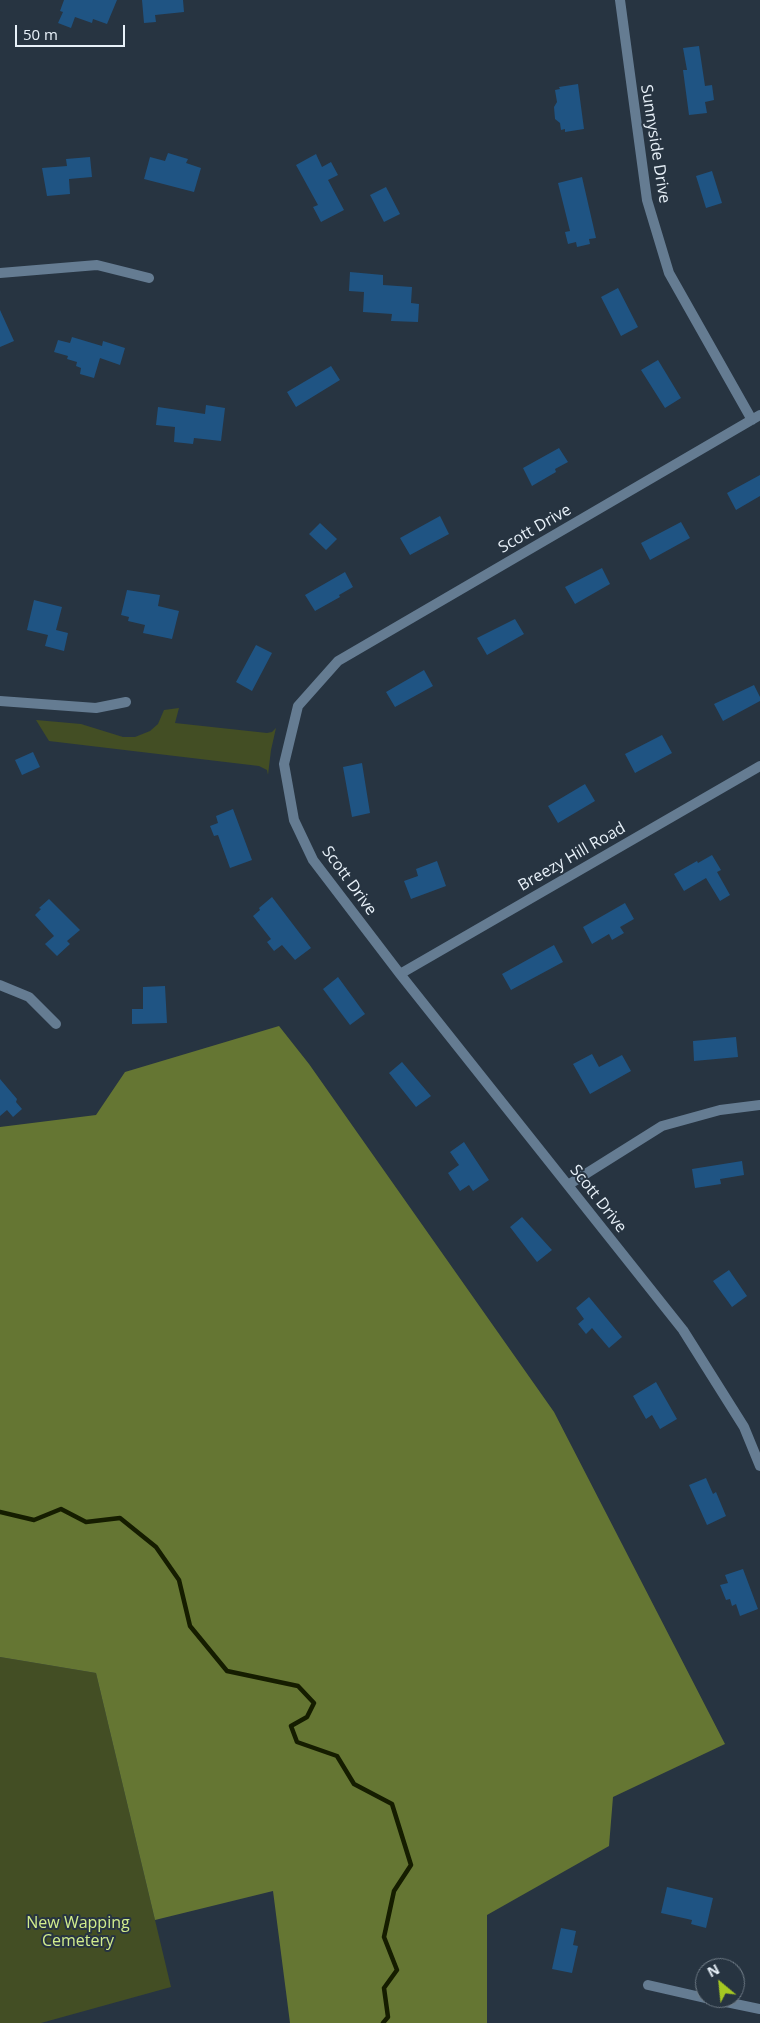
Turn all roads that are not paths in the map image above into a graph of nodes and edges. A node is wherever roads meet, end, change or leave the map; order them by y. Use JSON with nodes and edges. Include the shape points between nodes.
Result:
{"nodes":[{"id":1,"x":620,"y":0,"type":"edge"},
{"id":2,"x":0,"y":273,"type":"edge"},
{"id":3,"x":149,"y":278,"type":"dead end"},
{"id":4,"x":756,"y":417,"type":"edge"},
{"id":5,"x":0,"y":701,"type":"edge"},
{"id":6,"x":126,"y":702,"type":"dead end"},
{"id":7,"x":760,"y":766,"type":"edge"},
{"id":8,"x":400,"y":974,"type":"junction"},
{"id":9,"x":0,"y":985,"type":"edge"},
{"id":10,"x":56,"y":1024,"type":"dead end"},
{"id":11,"x":760,"y":1105,"type":"edge"},
{"id":12,"x":568,"y":1185,"type":"junction"},
{"id":13,"x":760,"y":1466,"type":"edge"},
{"id":14,"x":648,"y":1985,"type":"dead end"},
{"id":15,"x":695,"y":1996,"type":"edge"},
{"id":16,"x":745,"y":2007,"type":"edge"},
{"id":17,"x":760,"y":2010,"type":"edge"}],
"edges":[{"from":1,"to":4,"type":"street","name":"Sunnyside Drive","via":[[647,200],[669,273]]},
{"from":2,"to":3,"type":"street","via":[[97,265]]},
{"from":4,"to":8,"type":"street","name":"Scott Drive","via":[[338,661],[298,706],[284,764],[294,820],[313,860]]},
{"from":5,"to":6,"type":"street","via":[[96,708]]},
{"from":7,"to":8,"type":"street","name":"Breezy Hill Road"},
{"from":8,"to":12,"type":"street","name":"Scott Drive"},
{"from":9,"to":10,"type":"street","via":[[29,998]]},
{"from":11,"to":12,"type":"street","via":[[720,1110],[662,1126]]},
{"from":12,"to":13,"type":"street","name":"Scott Drive","via":[[683,1330],[744,1427]]},
{"from":14,"to":15,"type":"street"},
{"from":16,"to":17,"type":"street"}]}
